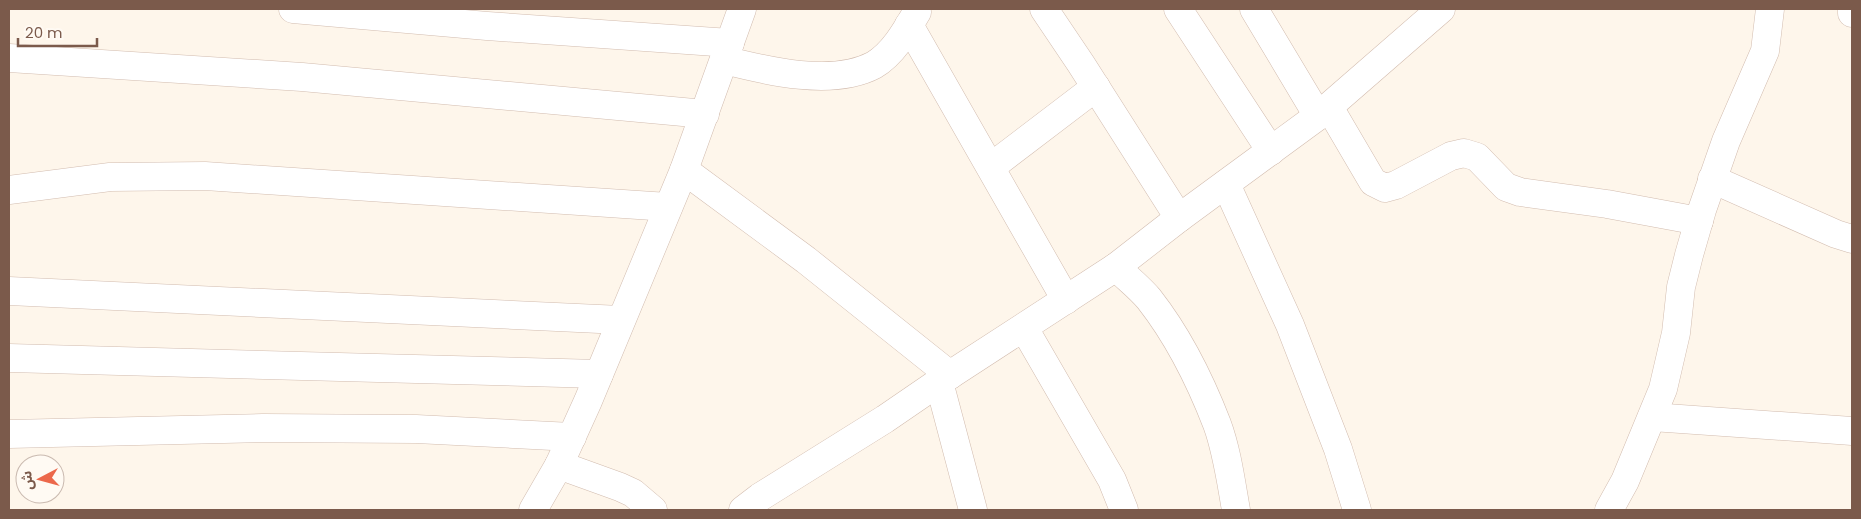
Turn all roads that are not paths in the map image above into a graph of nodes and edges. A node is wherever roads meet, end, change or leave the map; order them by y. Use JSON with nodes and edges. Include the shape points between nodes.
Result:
{"nodes":[{"id":1,"x":293,"y":9,"type":"edge"},
{"id":2,"x":742,"y":9,"type":"edge"},
{"id":3,"x":1044,"y":9,"type":"edge"},
{"id":4,"x":1178,"y":9,"type":"edge"},
{"id":5,"x":1254,"y":9,"type":"edge"},
{"id":6,"x":1441,"y":9,"type":"edge"},
{"id":7,"x":1770,"y":9,"type":"edge"},
{"id":8,"x":1852,"y":9,"type":"edge"},
{"id":9,"x":1852,"y":13,"type":"edge"},
{"id":10,"x":914,"y":17,"type":"edge"},
{"id":11,"x":727,"y":52,"type":"junction"},
{"id":12,"x":9,"y":58,"type":"edge"},
{"id":13,"x":1096,"y":87,"type":"junction"},
{"id":14,"x":1324,"y":112,"type":"junction"},
{"id":15,"x":705,"y":114,"type":"junction"},
{"id":16,"x":1271,"y":151,"type":"junction"},
{"id":17,"x":991,"y":167,"type":"junction"},
{"id":18,"x":684,"y":170,"type":"junction"},
{"id":19,"x":1712,"y":179,"type":"junction"},
{"id":20,"x":1226,"y":184,"type":"junction"},
{"id":21,"x":9,"y":190,"type":"edge"},
{"id":22,"x":668,"y":207,"type":"junction"},
{"id":23,"x":1179,"y":218,"type":"junction"},
{"id":24,"x":1699,"y":221,"type":"junction"},
{"id":25,"x":1852,"y":239,"type":"edge"},
{"id":26,"x":1116,"y":267,"type":"junction"},
{"id":27,"x":9,"y":291,"type":"edge"},
{"id":28,"x":1066,"y":300,"type":"junction"},
{"id":29,"x":621,"y":320,"type":"junction"},
{"id":30,"x":1024,"y":328,"type":"junction"},
{"id":31,"x":9,"y":358,"type":"edge"},
{"id":32,"x":599,"y":374,"type":"junction"},
{"id":33,"x":944,"y":378,"type":"junction"},
{"id":34,"x":1652,"y":417,"type":"junction"},
{"id":35,"x":1852,"y":431,"type":"edge"},
{"id":36,"x":9,"y":434,"type":"edge"},
{"id":37,"x":572,"y":437,"type":"junction"},
{"id":38,"x":559,"y":465,"type":"junction"},
{"id":39,"x":533,"y":510,"type":"edge"},
{"id":40,"x":653,"y":510,"type":"edge"},
{"id":41,"x":743,"y":510,"type":"edge"},
{"id":42,"x":973,"y":510,"type":"edge"},
{"id":43,"x":1124,"y":510,"type":"edge"},
{"id":44,"x":1236,"y":510,"type":"edge"},
{"id":45,"x":1357,"y":510,"type":"edge"},
{"id":46,"x":1609,"y":510,"type":"edge"}],
"edges":[{"from":1,"to":11,"type":"street"},
{"from":2,"to":11,"type":"street"},
{"from":3,"to":13,"type":"street"},
{"from":4,"to":16,"type":"street"},
{"from":5,"to":14,"type":"street"},
{"from":6,"to":14,"type":"street"},
{"from":7,"to":19,"type":"street","via":[[1765,52]]},
{"from":8,"to":9,"type":"street"},
{"from":10,"to":11,"type":"street","via":[[885,56],[875,65],[861,70],[823,77],[766,71]]},
{"from":10,"to":17,"type":"street"},
{"from":11,"to":15,"type":"street"},
{"from":12,"to":15,"type":"street","via":[[302,76]]},
{"from":13,"to":17,"type":"street"},
{"from":13,"to":23,"type":"street"},
{"from":14,"to":16,"type":"street"},
{"from":14,"to":24,"type":"street","via":[[1373,182],[1385,188],[1451,156],[1464,153],[1477,157],[1506,187],[1520,192]]},
{"from":15,"to":18,"type":"street"},
{"from":16,"to":20,"type":"street"},
{"from":17,"to":28,"type":"street"},
{"from":18,"to":22,"type":"street"},
{"from":18,"to":33,"type":"street","via":[[806,260]]},
{"from":19,"to":24,"type":"street"},
{"from":19,"to":25,"type":"street"},
{"from":20,"to":23,"type":"street"},
{"from":20,"to":45,"type":"street","via":[[1290,325],[1338,449]]},
{"from":21,"to":22,"type":"street","via":[[110,177],[205,176]]},
{"from":22,"to":29,"type":"street"},
{"from":23,"to":26,"type":"street"},
{"from":24,"to":34,"type":"street","via":[[1681,287],[1676,333],[1664,389]]},
{"from":26,"to":28,"type":"street"},
{"from":26,"to":44,"type":"street","via":[[1148,298],[1172,331],[1198,380],[1217,426]]},
{"from":27,"to":29,"type":"street"},
{"from":28,"to":30,"type":"street"},
{"from":29,"to":32,"type":"street"},
{"from":30,"to":33,"type":"street"},
{"from":30,"to":43,"type":"street","via":[[1112,480]]},
{"from":31,"to":32,"type":"street"},
{"from":32,"to":37,"type":"street"},
{"from":33,"to":41,"type":"street"},
{"from":33,"to":42,"type":"street"},
{"from":34,"to":35,"type":"street"},
{"from":34,"to":46,"type":"street"},
{"from":36,"to":37,"type":"street","via":[[263,428],[416,429]]},
{"from":37,"to":38,"type":"street"},
{"from":38,"to":39,"type":"street"},
{"from":38,"to":40,"type":"street","via":[[633,493]]}]}
